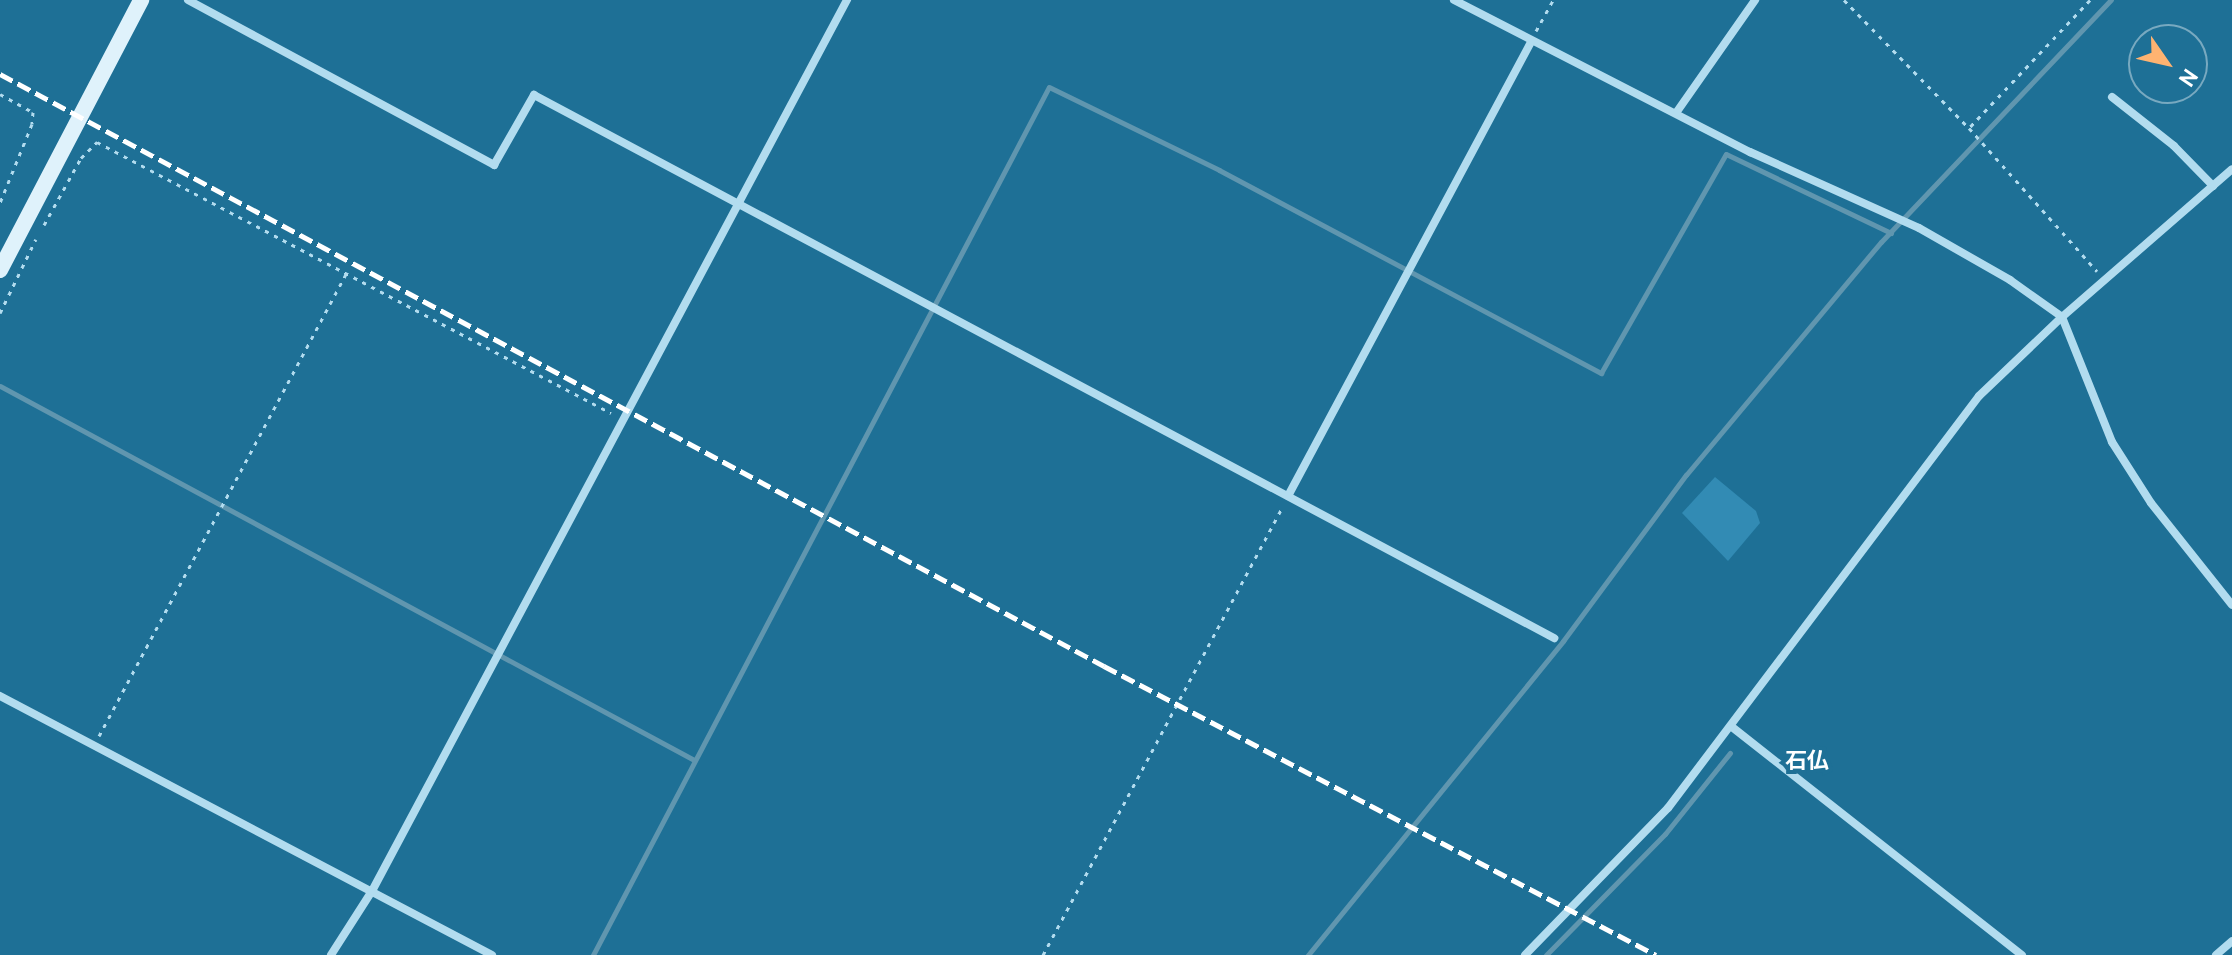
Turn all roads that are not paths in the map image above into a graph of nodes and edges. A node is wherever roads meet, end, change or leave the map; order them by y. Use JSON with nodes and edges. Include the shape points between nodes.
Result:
{"nodes":[{"id":1,"x":141,"y":0,"type":"edge"},
{"id":2,"x":188,"y":0,"type":"edge"},
{"id":3,"x":847,"y":0,"type":"edge"},
{"id":4,"x":1454,"y":0,"type":"edge"},
{"id":5,"x":1755,"y":0,"type":"edge"},
{"id":6,"x":1531,"y":42,"type":"junction"},
{"id":7,"x":2112,"y":97,"type":"dead end"},
{"id":8,"x":1676,"y":113,"type":"junction"},
{"id":9,"x":2232,"y":169,"type":"edge"},
{"id":10,"x":2213,"y":186,"type":"junction"},
{"id":11,"x":737,"y":204,"type":"junction"},
{"id":12,"x":0,"y":270,"type":"edge"},
{"id":13,"x":2062,"y":317,"type":"junction"},
{"id":14,"x":1288,"y":496,"type":"junction"},
{"id":15,"x":2232,"y":605,"type":"edge"},
{"id":16,"x":1554,"y":638,"type":"dead end"},
{"id":17,"x":0,"y":696,"type":"edge"},
{"id":18,"x":1732,"y":727,"type":"junction"},
{"id":19,"x":372,"y":891,"type":"junction"},
{"id":20,"x":2232,"y":941,"type":"edge"},
{"id":21,"x":331,"y":955,"type":"edge"},
{"id":22,"x":492,"y":955,"type":"edge"},
{"id":23,"x":1525,"y":955,"type":"edge"},
{"id":24,"x":2022,"y":955,"type":"edge"},
{"id":25,"x":2216,"y":955,"type":"edge"}],
"edges":[{"from":1,"to":12,"type":"street"},
{"from":2,"to":11,"type":"street","via":[[494,165],[534,95]]},
{"from":3,"to":11,"type":"street"},
{"from":4,"to":6,"type":"street"},
{"from":5,"to":8,"type":"street"},
{"from":6,"to":8,"type":"street"},
{"from":6,"to":14,"type":"street"},
{"from":7,"to":10,"type":"street","via":[[2174,146]]},
{"from":8,"to":13,"type":"street","via":[[1919,228]]},
{"from":9,"to":10,"type":"street"},
{"from":10,"to":13,"type":"street"},
{"from":11,"to":14,"type":"street"},
{"from":11,"to":19,"type":"street"},
{"from":13,"to":15,"type":"street","via":[[2112,442],[2151,503]]},
{"from":13,"to":18,"type":"street","via":[[1979,396]]},
{"from":14,"to":16,"type":"street"},
{"from":17,"to":19,"type":"street"},
{"from":18,"to":23,"type":"street","via":[[1668,808]]},
{"from":18,"to":24,"type":"street"},
{"from":19,"to":21,"type":"street"},
{"from":19,"to":22,"type":"street"},
{"from":20,"to":25,"type":"street"}]}
